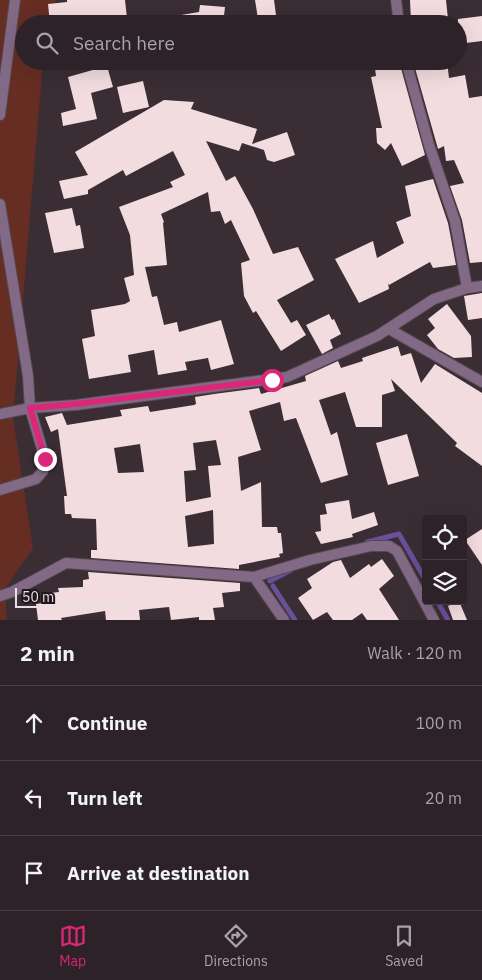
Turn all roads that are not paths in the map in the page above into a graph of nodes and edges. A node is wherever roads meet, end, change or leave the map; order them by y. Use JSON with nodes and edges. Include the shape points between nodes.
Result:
{"nodes":[{"id":1,"x":15,"y":0,"type":"edge"},
{"id":2,"x":396,"y":0,"type":"edge"},
{"id":3,"x":398,"y":15,"type":"edge"},
{"id":4,"x":408,"y":70,"type":"edge"},
{"id":5,"x":0,"y":115,"type":"edge"},
{"id":6,"x":0,"y":204,"type":"edge"},
{"id":7,"x":482,"y":286,"type":"edge"},
{"id":8,"x":467,"y":288,"type":"junction"},
{"id":9,"x":389,"y":329,"type":"junction"},
{"id":10,"x":482,"y":382,"type":"edge"},
{"id":11,"x":30,"y":408,"type":"junction"},
{"id":12,"x":0,"y":414,"type":"edge"},
{"id":13,"x":0,"y":490,"type":"edge"},
{"id":14,"x":254,"y":577,"type":"junction"},
{"id":15,"x":0,"y":596,"type":"edge"},
{"id":16,"x":284,"y":620,"type":"edge"},
{"id":17,"x":434,"y":620,"type":"edge"}],
"edges":[{"from":1,"to":5,"type":"street"},
{"from":2,"to":3,"type":"street"},
{"from":4,"to":8,"type":"street","via":[[455,221]]},
{"from":6,"to":11,"type":"street","via":[[28,376]]},
{"from":7,"to":8,"type":"street"},
{"from":8,"to":9,"type":"street","via":[[434,299]]},
{"from":9,"to":10,"type":"street"},
{"from":9,"to":11,"type":"street","via":[[302,372],[272,380]]},
{"from":11,"to":12,"type":"street"},
{"from":11,"to":13,"type":"street","via":[[45,459],[42,471],[36,479]]},
{"from":14,"to":15,"type":"street","via":[[66,563]]},
{"from":14,"to":16,"type":"street"},
{"from":14,"to":17,"type":"street","via":[[310,560],[371,546],[389,546],[397,551]]}]}
